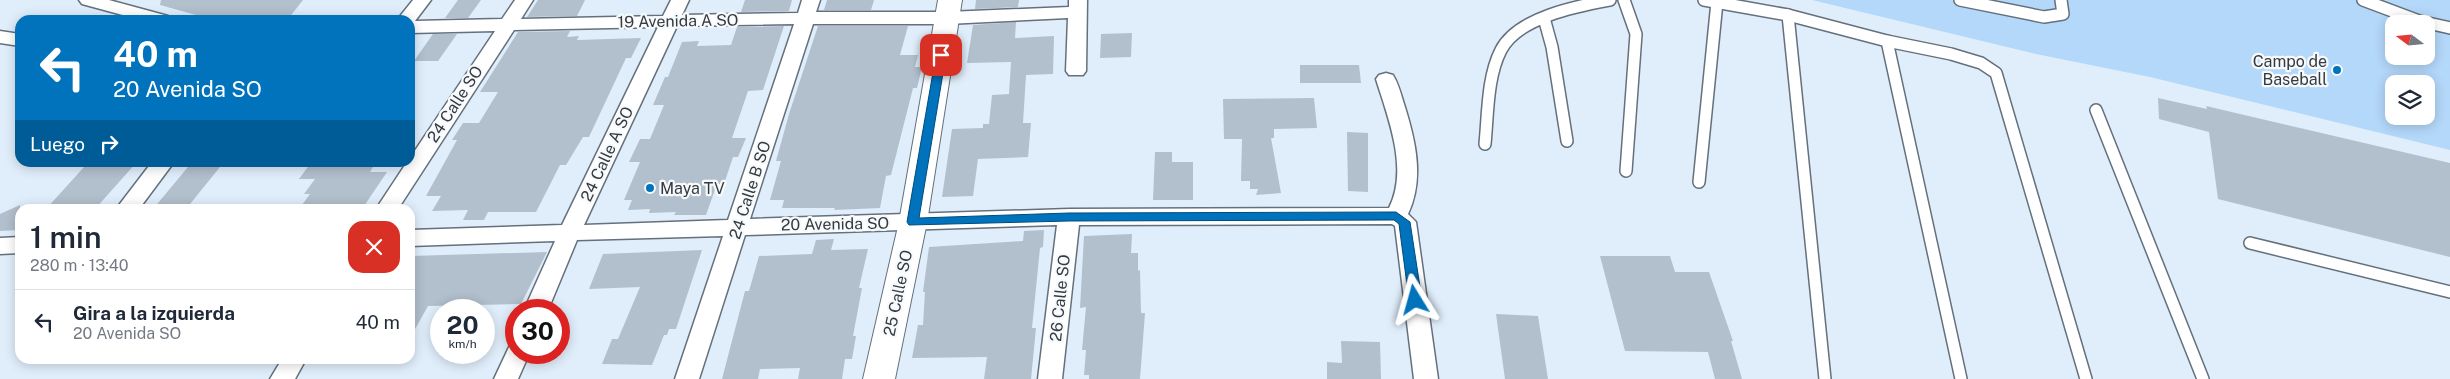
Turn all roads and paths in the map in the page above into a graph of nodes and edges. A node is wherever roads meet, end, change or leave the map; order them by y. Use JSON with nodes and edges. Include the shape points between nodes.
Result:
{"nodes":[{"id":1,"x":88,"y":0,"type":"edge"},
{"id":2,"x":422,"y":0,"type":"edge"},
{"id":3,"x":524,"y":0,"type":"edge"},
{"id":4,"x":680,"y":0,"type":"edge"},
{"id":5,"x":1610,"y":0,"type":"edge"},
{"id":6,"x":1624,"y":0,"type":"edge"},
{"id":7,"x":1704,"y":0,"type":"edge"},
{"id":8,"x":1960,"y":0,"type":"edge"},
{"id":9,"x":2061,"y":0,"type":"edge"},
{"id":10,"x":2363,"y":0,"type":"edge"},
{"id":11,"x":1717,"y":2,"type":"junction"},
{"id":12,"x":1077,"y":6,"type":"edge"},
{"id":13,"x":808,"y":9,"type":"edge"},
{"id":14,"x":948,"y":9,"type":"edge"},
{"id":15,"x":144,"y":15,"type":"edge"},
{"id":16,"x":410,"y":15,"type":"edge"},
{"id":17,"x":1788,"y":15,"type":"junction"},
{"id":18,"x":1544,"y":18,"type":"junction"},
{"id":19,"x":669,"y":21,"type":"junction"},
{"id":20,"x":506,"y":26,"type":"junction"},
{"id":21,"x":415,"y":28,"type":"edge"},
{"id":22,"x":2450,"y":28,"type":"edge"},
{"id":23,"x":0,"y":37,"type":"edge"},
{"id":24,"x":15,"y":39,"type":"edge"},
{"id":25,"x":1887,"y":41,"type":"junction"},
{"id":26,"x":1076,"y":72,"type":"dead end"},
{"id":27,"x":1386,"y":78,"type":"dead end"},
{"id":28,"x":2096,"y":110,"type":"dead end"},
{"id":29,"x":1566,"y":141,"type":"dead end"},
{"id":30,"x":1485,"y":144,"type":"dead end"},
{"id":31,"x":415,"y":166,"type":"edge"},
{"id":32,"x":160,"y":167,"type":"edge"},
{"id":33,"x":414,"y":167,"type":"edge"},
{"id":34,"x":1626,"y":171,"type":"dead end"},
{"id":35,"x":1699,"y":182,"type":"dead end"},
{"id":36,"x":131,"y":204,"type":"edge"},
{"id":37,"x":390,"y":204,"type":"edge"},
{"id":38,"x":1388,"y":216,"type":"junction"},
{"id":39,"x":1069,"y":217,"type":"junction"},
{"id":40,"x":913,"y":222,"type":"junction"},
{"id":41,"x":738,"y":226,"type":"junction"},
{"id":42,"x":570,"y":231,"type":"junction"},
{"id":43,"x":415,"y":238,"type":"edge"},
{"id":44,"x":2250,"y":243,"type":"dead end"},
{"id":45,"x":0,"y":246,"type":"edge"},
{"id":46,"x":15,"y":246,"type":"edge"},
{"id":47,"x":2450,"y":292,"type":"edge"},
{"id":48,"x":541,"y":299,"type":"edge"},
{"id":49,"x":291,"y":364,"type":"edge"},
{"id":50,"x":513,"y":364,"type":"edge"},
{"id":51,"x":282,"y":379,"type":"edge"},
{"id":52,"x":506,"y":379,"type":"edge"},
{"id":53,"x":687,"y":379,"type":"edge"},
{"id":54,"x":879,"y":379,"type":"edge"},
{"id":55,"x":1050,"y":379,"type":"edge"},
{"id":56,"x":1426,"y":379,"type":"edge"},
{"id":57,"x":1825,"y":379,"type":"edge"},
{"id":58,"x":1961,"y":379,"type":"edge"},
{"id":59,"x":2086,"y":379,"type":"edge"},
{"id":60,"x":2203,"y":379,"type":"edge"}],
"edges":[{"from":1,"to":15,"type":"street"},
{"from":2,"to":16,"type":"street"},
{"from":3,"to":20,"type":"street","name":"24 Calle SO"},
{"from":4,"to":19,"type":"street","name":"24 Calle A SO"},
{"from":5,"to":18,"type":"lane","via":[[1574,6]]},
{"from":6,"to":34,"type":"lane","via":[[1636,34]]},
{"from":7,"to":11,"type":"lane"},
{"from":8,"to":9,"type":"lane","via":[[2050,17],[2063,14]]},
{"from":10,"to":22,"type":"lane","via":[[2419,22]]},
{"from":11,"to":17,"type":"lane"},
{"from":11,"to":35,"type":"lane"},
{"from":12,"to":14,"type":"street","name":"19 Avenida A SO"},
{"from":12,"to":26,"type":"street"},
{"from":13,"to":14,"type":"street","name":"19 Avenida A SO"},
{"from":13,"to":19,"type":"street","name":"19 Avenida A SO"},
{"from":13,"to":41,"type":"street","name":"24 Calle B SO"},
{"from":14,"to":40,"type":"street","name":"25 Calle SO"},
{"from":17,"to":25,"type":"lane"},
{"from":17,"to":57,"type":"lane"},
{"from":18,"to":29,"type":"lane","via":[[1552,47]]},
{"from":18,"to":30,"type":"lane","via":[[1513,36],[1502,48],[1492,84]]},
{"from":19,"to":20,"type":"street","name":"19 Avenida A SO"},
{"from":19,"to":42,"type":"street","name":"24 Calle A SO"},
{"from":20,"to":21,"type":"street","name":"19 Avenida A SO"},
{"from":20,"to":31,"type":"street","name":"24 Calle SO"},
{"from":23,"to":24,"type":"street"},
{"from":25,"to":58,"type":"lane"},
{"from":25,"to":59,"type":"lane","via":[[1981,63],[1996,73]]},
{"from":27,"to":38,"type":"street","via":[[1404,138],[1407,185],[1402,207]]},
{"from":28,"to":60,"type":"lane"},
{"from":32,"to":36,"type":"street"},
{"from":33,"to":37,"type":"street","name":"24 Calle SO"},
{"from":38,"to":39,"type":"street","name":"20 Avenida SO"},
{"from":38,"to":56,"type":"street","via":[[1404,222]]},
{"from":39,"to":40,"type":"street","name":"20 Avenida SO"},
{"from":39,"to":55,"type":"street","name":"26 Calle SO"},
{"from":40,"to":41,"type":"street","name":"20 Avenida SO"},
{"from":40,"to":54,"type":"street","name":"25 Calle SO"},
{"from":41,"to":42,"type":"street","name":"20 Avenida SO"},
{"from":41,"to":53,"type":"street","name":"24 Calle B SO"},
{"from":42,"to":43,"type":"street","name":"20 Avenida SO"},
{"from":42,"to":48,"type":"street","name":"24 Calle A SO"},
{"from":44,"to":47,"type":"lane"},
{"from":45,"to":46,"type":"street"},
{"from":49,"to":51,"type":"street"},
{"from":50,"to":52,"type":"street"}]}
